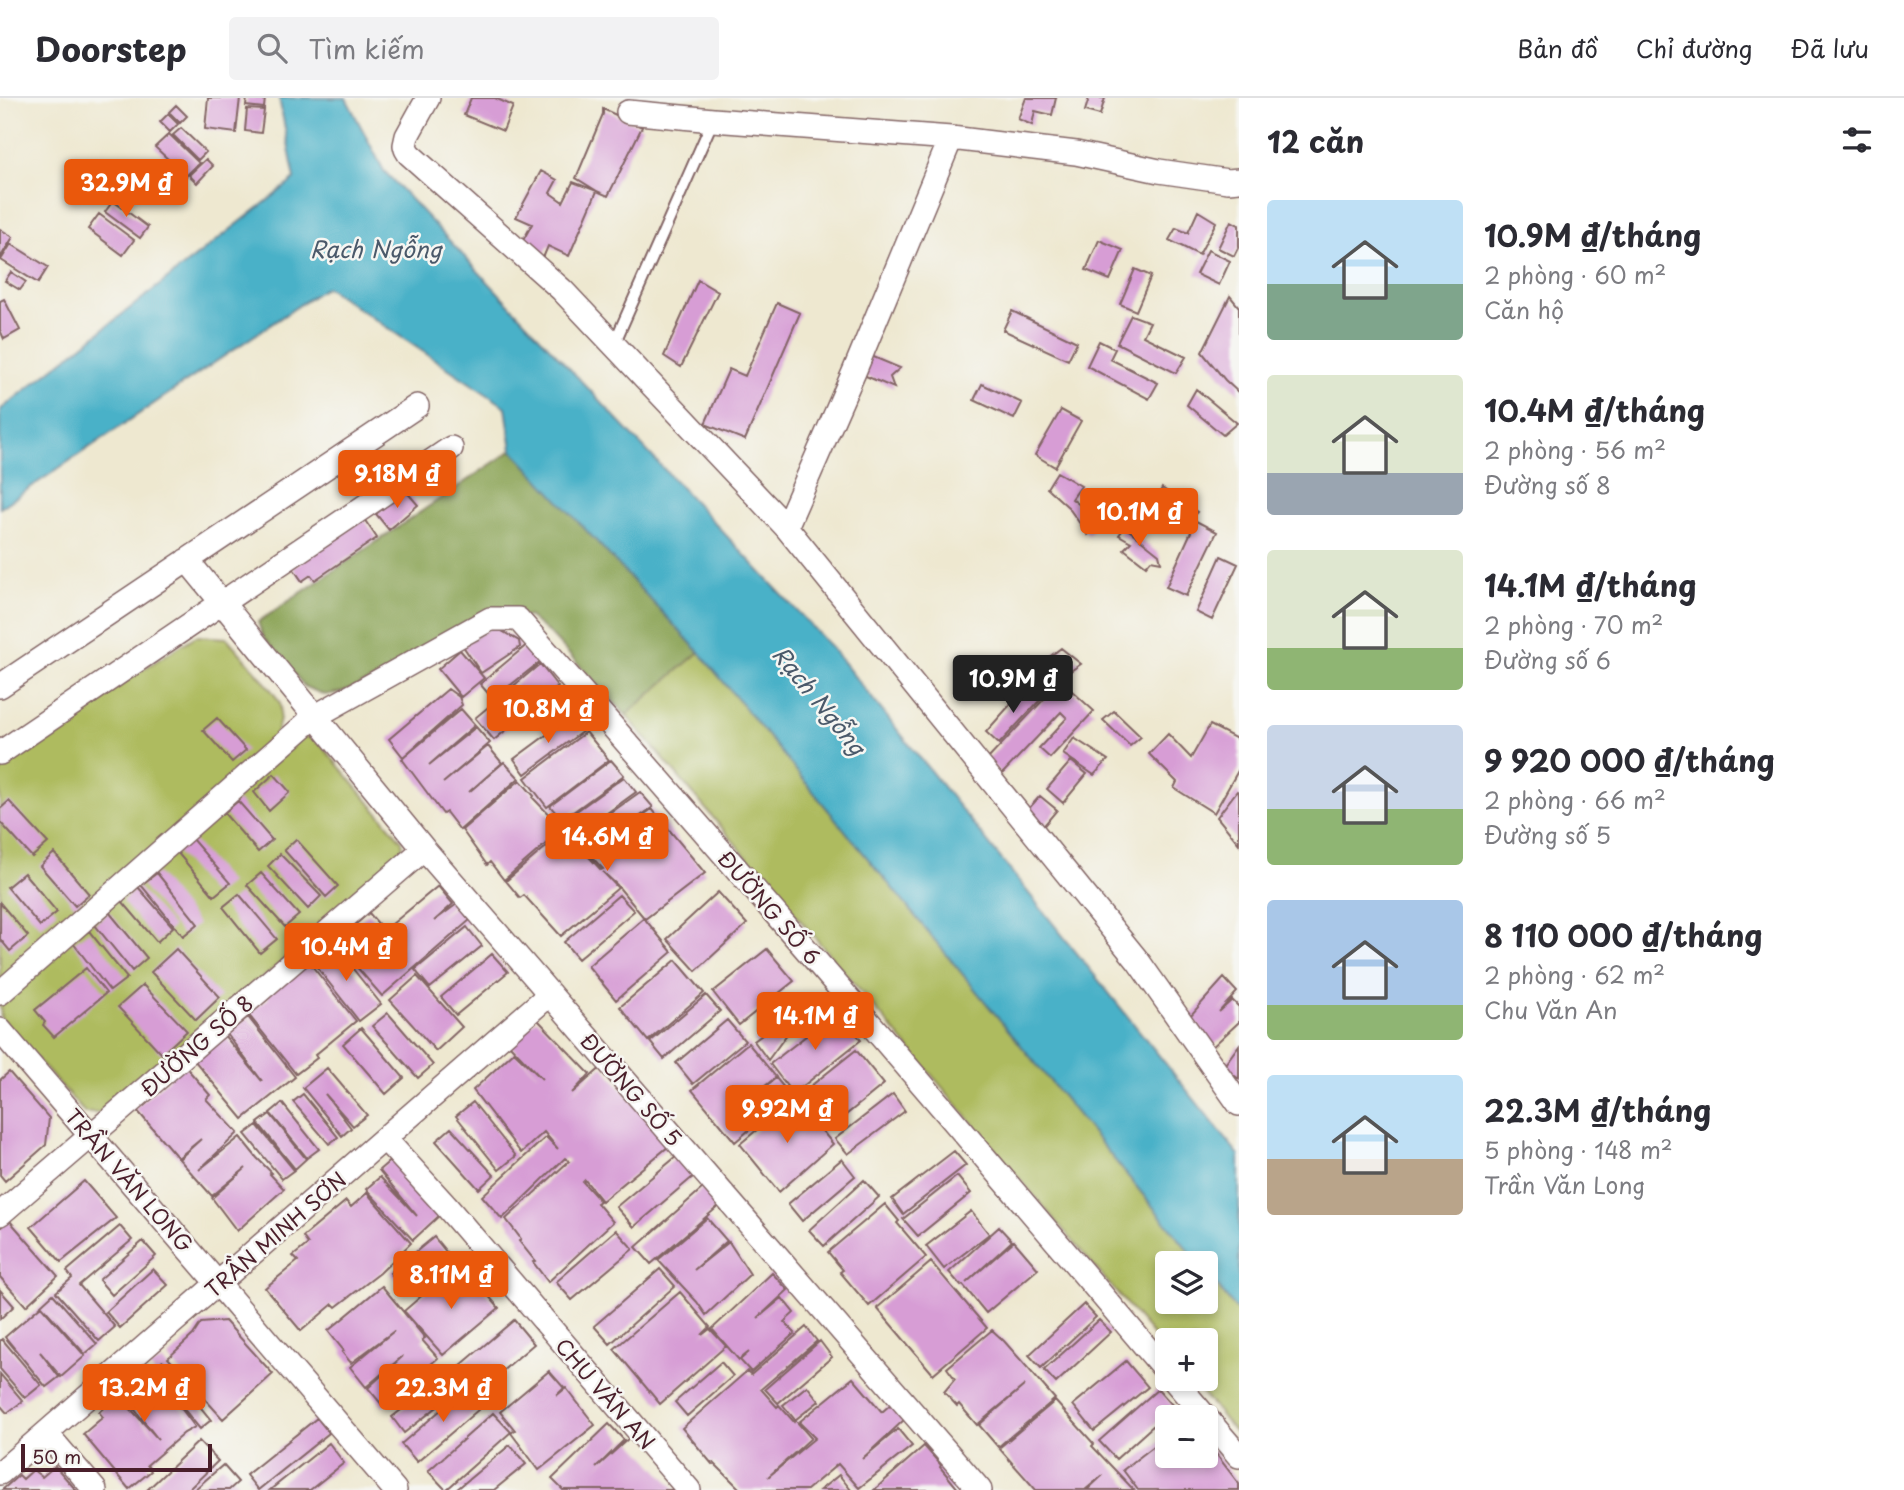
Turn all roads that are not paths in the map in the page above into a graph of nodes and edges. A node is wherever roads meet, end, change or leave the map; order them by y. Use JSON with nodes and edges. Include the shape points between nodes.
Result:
{"nodes":[{"id":1,"x":428,"y":98,"type":"edge"},
{"id":2,"x":628,"y":112,"type":"dead end"},
{"id":3,"x":713,"y":120,"type":"junction"},
{"id":4,"x":951,"y":138,"type":"junction"},
{"id":5,"x":1239,"y":180,"type":"edge"},
{"id":6,"x":614,"y":344,"type":"junction"},
{"id":7,"x":417,"y":406,"type":"dead end"},
{"id":8,"x":451,"y":448,"type":"dead end"},
{"id":9,"x":786,"y":527,"type":"junction"},
{"id":10,"x":187,"y":560,"type":"junction"},
{"id":11,"x":221,"y":604,"type":"junction"},
{"id":12,"x":0,"y":686,"type":"edge"},
{"id":13,"x":314,"y":717,"type":"junction"},
{"id":14,"x":0,"y":753,"type":"edge"},
{"id":15,"x":424,"y":849,"type":"junction"},
{"id":16,"x":0,"y":993,"type":"edge"},
{"id":17,"x":550,"y":994,"type":"junction"},
{"id":18,"x":0,"y":1030,"type":"edge"},
{"id":19,"x":1239,"y":1104,"type":"edge"},
{"id":20,"x":91,"y":1135,"type":"junction"},
{"id":21,"x":384,"y":1139,"type":"junction"},
{"id":22,"x":0,"y":1213,"type":"edge"},
{"id":23,"x":219,"y":1283,"type":"junction"},
{"id":24,"x":1155,"y":1358,"type":"edge"},
{"id":25,"x":1183,"y":1391,"type":"edge"},
{"id":26,"x":46,"y":1433,"type":"junction"},
{"id":27,"x":1239,"y":1456,"type":"edge"},
{"id":28,"x":0,"y":1473,"type":"edge"},
{"id":29,"x":95,"y":1490,"type":"edge"},
{"id":30,"x":395,"y":1490,"type":"edge"},
{"id":31,"x":689,"y":1490,"type":"edge"},
{"id":32,"x":980,"y":1490,"type":"edge"}],
"edges":[{"from":1,"to":6,"type":"street","via":[[407,136],[406,149],[562,290]]},
{"from":2,"to":3,"type":"street"},
{"from":3,"to":4,"type":"street"},
{"from":3,"to":6,"type":"lane"},
{"from":4,"to":5,"type":"street","via":[[1076,152],[1159,171]]},
{"from":4,"to":9,"type":"street"},
{"from":6,"to":9,"type":"street"},
{"from":7,"to":10,"type":"street"},
{"from":8,"to":11,"type":"street"},
{"from":9,"to":19,"type":"street","via":[[1138,961]]},
{"from":10,"to":11,"type":"street","name":"ĐƯỜNG SỐ 5"},
{"from":10,"to":12,"type":"street"},
{"from":11,"to":13,"type":"street","name":"ĐƯỜNG SỐ 5"},
{"from":11,"to":14,"type":"street"},
{"from":13,"to":15,"type":"street","name":"ĐƯỜNG SỐ 5"},
{"from":13,"to":16,"type":"street","name":"ĐƯỜNG SỐ 6"},
{"from":13,"to":24,"type":"street","name":"ĐƯỜNG SỐ 6","via":[[491,618],[517,619],[910,1068]]},
{"from":15,"to":17,"type":"street","name":"ĐƯỜNG SỐ 5"},
{"from":15,"to":20,"type":"street","name":"ĐƯỜNG SỐ 8"},
{"from":17,"to":21,"type":"street","name":"TRẦN MINH SƠN"},
{"from":17,"to":32,"type":"street","name":"ĐƯỜNG SỐ 5"},
{"from":18,"to":20,"type":"street","name":"TRẦN VĂN LONG"},
{"from":20,"to":22,"type":"street","name":"ĐƯỜNG SỐ 8"},
{"from":20,"to":23,"type":"street","name":"TRẦN VĂN LONG"},
{"from":21,"to":23,"type":"street","name":"TRẦN MINH SƠN"},
{"from":21,"to":31,"type":"street","name":"CHU VĂN AN"},
{"from":23,"to":26,"type":"street","name":"TRẦN MINH SƠN"},
{"from":23,"to":30,"type":"street","name":"TRẦN VĂN LONG"},
{"from":25,"to":27,"type":"street"},
{"from":26,"to":28,"type":"street","name":"TRẦN MINH SƠN"},
{"from":26,"to":29,"type":"street"}]}
